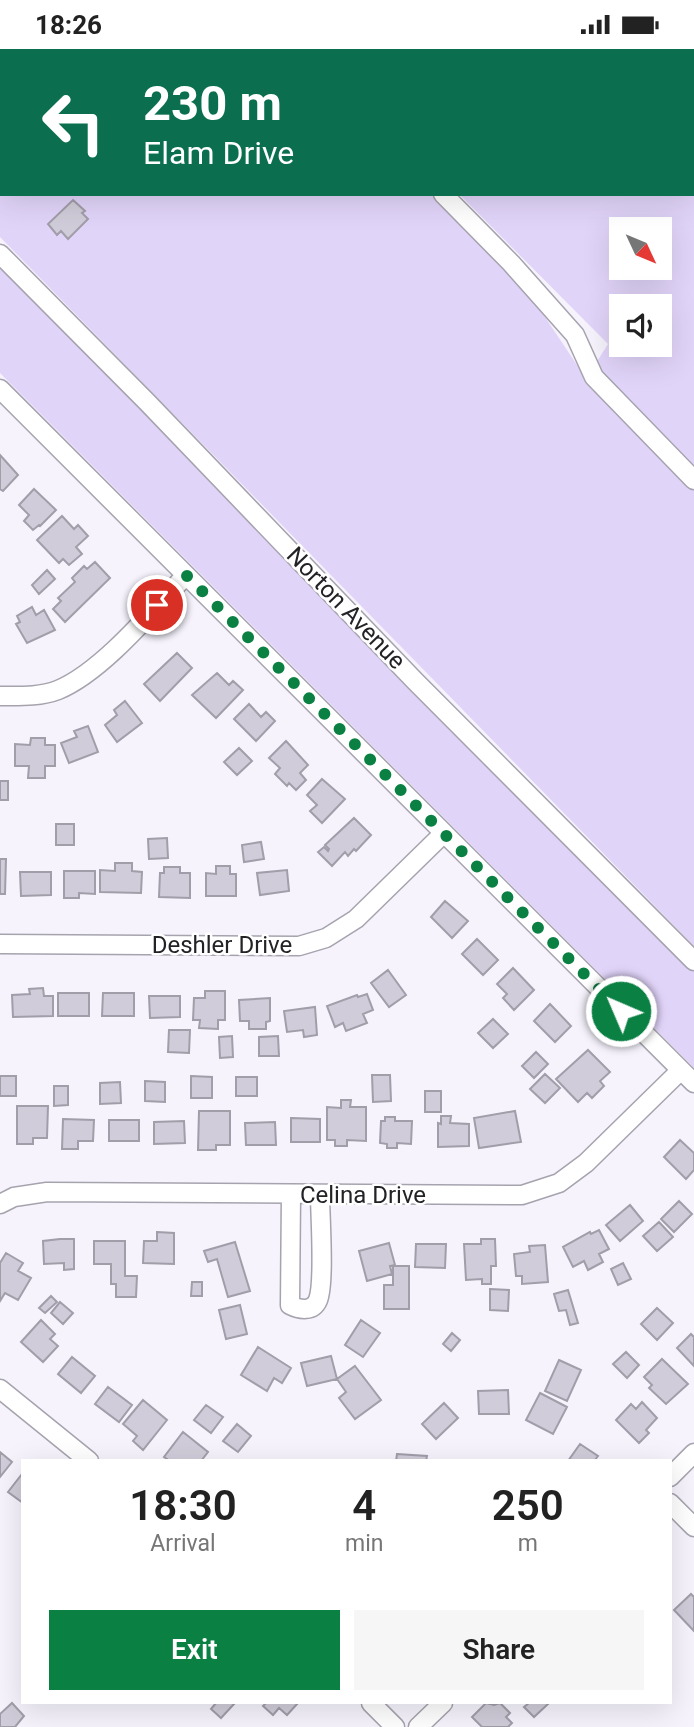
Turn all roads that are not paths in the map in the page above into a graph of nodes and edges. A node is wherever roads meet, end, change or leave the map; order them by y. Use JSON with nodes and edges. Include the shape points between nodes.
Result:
{"nodes":[{"id":1,"x":445,"y":196,"type":"edge"},
{"id":2,"x":0,"y":254,"type":"edge"},
{"id":3,"x":0,"y":389,"type":"edge"},
{"id":4,"x":694,"y":479,"type":"edge"},
{"id":5,"x":186,"y":575,"type":"junction"},
{"id":6,"x":0,"y":696,"type":"edge"},
{"id":7,"x":444,"y":833,"type":"junction"},
{"id":8,"x":0,"y":944,"type":"edge"},
{"id":9,"x":694,"y":961,"type":"edge"},
{"id":10,"x":681,"y":1070,"type":"junction"},
{"id":11,"x":694,"y":1083,"type":"edge"},
{"id":12,"x":291,"y":1194,"type":"junction"},
{"id":13,"x":320,"y":1194,"type":"junction"},
{"id":14,"x":0,"y":1204,"type":"edge"},
{"id":15,"x":0,"y":1389,"type":"edge"},
{"id":16,"x":694,"y":1453,"type":"edge"},
{"id":17,"x":87,"y":1459,"type":"edge"},
{"id":18,"x":672,"y":1475,"type":"edge"},
{"id":19,"x":672,"y":1505,"type":"edge"},
{"id":20,"x":694,"y":1527,"type":"edge"},
{"id":21,"x":372,"y":1704,"type":"edge"},
{"id":22,"x":442,"y":1704,"type":"edge"},
{"id":23,"x":396,"y":1727,"type":"edge"},
{"id":24,"x":418,"y":1727,"type":"edge"}],
"edges":[{"from":1,"to":4,"type":"street","via":[[567,325],[582,346],[594,377]]},
{"from":2,"to":9,"type":"street","name":"Norton Avenue"},
{"from":3,"to":5,"type":"street"},
{"from":5,"to":6,"type":"street","via":[[79,679],[41,695]]},
{"from":5,"to":7,"type":"street"},
{"from":7,"to":8,"type":"street","name":"Deshler Drive","via":[[356,919],[326,938],[299,946]]},
{"from":7,"to":10,"type":"street"},
{"from":10,"to":11,"type":"street"},
{"from":10,"to":13,"type":"street","name":"Celina Drive","via":[[586,1163],[551,1187],[522,1195]]},
{"from":12,"to":13,"type":"street","name":"Celina Drive"},
{"from":12,"to":13,"type":"street","via":[[290,1305],[306,1310],[317,1301],[320,1285]]},
{"from":12,"to":14,"type":"street","name":"Celina Drive","via":[[47,1192]]},
{"from":15,"to":17,"type":"street"},
{"from":16,"to":18,"type":"street"},
{"from":19,"to":20,"type":"street"},
{"from":21,"to":23,"type":"street"},
{"from":22,"to":24,"type":"street"}]}
